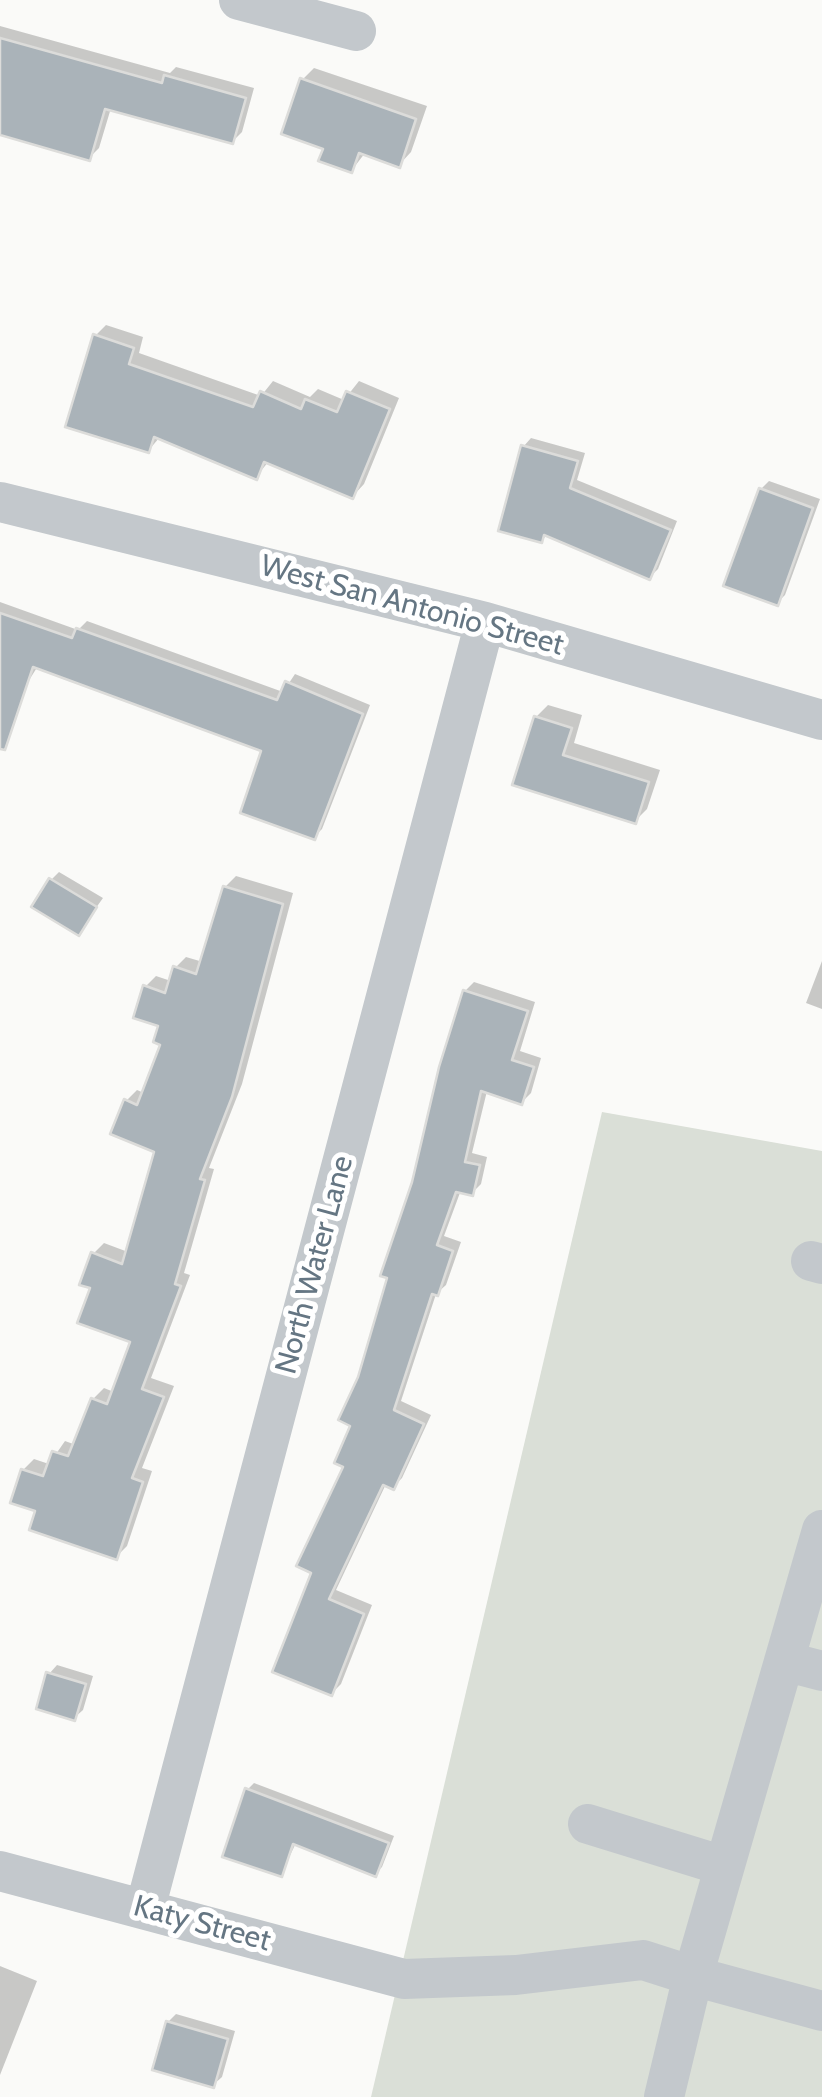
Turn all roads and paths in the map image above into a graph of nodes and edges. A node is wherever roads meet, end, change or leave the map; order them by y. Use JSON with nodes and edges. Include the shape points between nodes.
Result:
{"nodes":[{"id":1,"x":239,"y":0,"type":"edge"},
{"id":2,"x":356,"y":31,"type":"dead end"},
{"id":3,"x":0,"y":502,"type":"edge"},
{"id":4,"x":486,"y":622,"type":"junction"},
{"id":5,"x":822,"y":720,"type":"edge"},
{"id":6,"x":822,"y":1530,"type":"edge"},
{"id":7,"x":784,"y":1661,"type":"junction"},
{"id":8,"x":822,"y":1671,"type":"edge"},
{"id":9,"x":588,"y":1824,"type":"dead end"},
{"id":10,"x":724,"y":1866,"type":"junction"},
{"id":11,"x":0,"y":1871,"type":"edge"},
{"id":12,"x":145,"y":1909,"type":"junction"},
{"id":13,"x":693,"y":1976,"type":"junction"},
{"id":14,"x":822,"y":2012,"type":"edge"},
{"id":15,"x":664,"y":2097,"type":"edge"}],
"edges":[{"from":1,"to":2,"type":"street"},
{"from":3,"to":4,"type":"street","name":"West San Antonio Street"},
{"from":4,"to":5,"type":"street","name":"West San Antonio Street"},
{"from":4,"to":12,"type":"street","name":"North Water Lane"},
{"from":6,"to":7,"type":"street"},
{"from":7,"to":8,"type":"street"},
{"from":7,"to":10,"type":"street"},
{"from":9,"to":10,"type":"street"},
{"from":10,"to":13,"type":"street"},
{"from":11,"to":12,"type":"street","name":"Katy Street"},
{"from":12,"to":13,"type":"street","name":"Katy Street","via":[[404,1979],[643,1960]]},
{"from":13,"to":14,"type":"street","name":"Katy Street"},
{"from":13,"to":15,"type":"street"}]}
